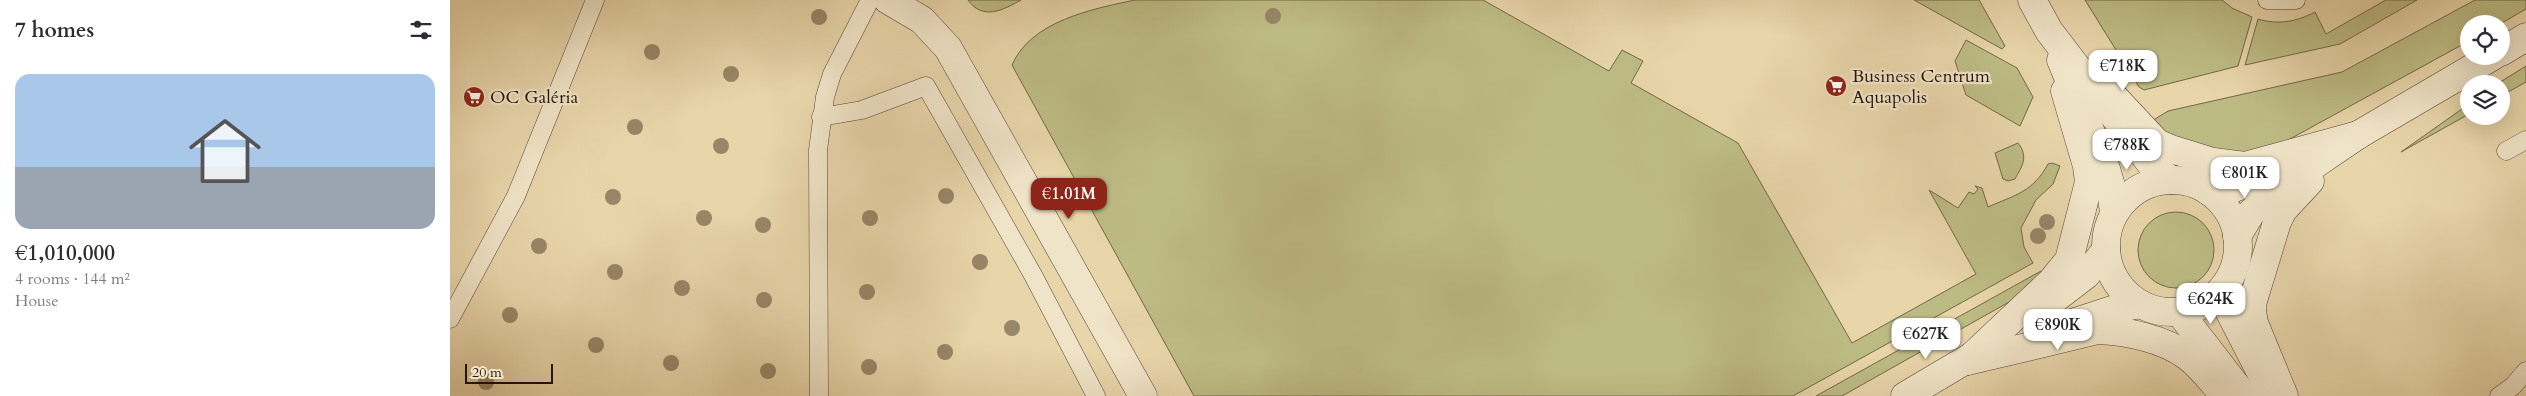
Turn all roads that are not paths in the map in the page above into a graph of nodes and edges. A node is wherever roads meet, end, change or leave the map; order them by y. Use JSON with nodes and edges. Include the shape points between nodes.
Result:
{"nodes":[{"id":1,"x":595,"y":0,"type":"edge"},
{"id":2,"x":870,"y":0,"type":"edge"},
{"id":3,"x":888,"y":0,"type":"edge"},
{"id":4,"x":2032,"y":0,"type":"edge"},
{"id":5,"x":2267,"y":0,"type":"edge"},
{"id":6,"x":2296,"y":0,"type":"edge"},
{"id":7,"x":2049,"y":31,"type":"junction"},
{"id":8,"x":2526,"y":38,"type":"edge"},
{"id":9,"x":2510,"y":47,"type":"edge"},
{"id":10,"x":2478,"y":65,"type":"edge"},
{"id":11,"x":821,"y":117,"type":"junction"},
{"id":12,"x":2358,"y":135,"type":"junction"},
{"id":13,"x":2526,"y":140,"type":"edge"},
{"id":14,"x":2506,"y":151,"type":"dead end"},
{"id":15,"x":2171,"y":180,"type":"junction"},
{"id":16,"x":2208,"y":191,"type":"junction"},
{"id":17,"x":2114,"y":214,"type":"junction"},
{"id":18,"x":2237,"y":236,"type":"junction"},
{"id":19,"x":2106,"y":250,"type":"junction"},
{"id":20,"x":2220,"y":293,"type":"junction"},
{"id":21,"x":2140,"y":304,"type":"junction"},
{"id":22,"x":2180,"y":313,"type":"junction"},
{"id":23,"x":450,"y":319,"type":"edge"},
{"id":24,"x":1967,"y":361,"type":"junction"},
{"id":25,"x":2526,"y":371,"type":"edge"},
{"id":26,"x":819,"y":396,"type":"edge"},
{"id":27,"x":1096,"y":396,"type":"edge"},
{"id":28,"x":1143,"y":396,"type":"edge"},
{"id":29,"x":1905,"y":396,"type":"edge"},
{"id":30,"x":2225,"y":396,"type":"edge"},
{"id":31,"x":2244,"y":396,"type":"edge"},
{"id":32,"x":2273,"y":396,"type":"edge"},
{"id":33,"x":2284,"y":396,"type":"edge"},
{"id":34,"x":2499,"y":396,"type":"edge"}],
"edges":[{"from":1,"to":23,"type":"lane","via":[[516,196]]},
{"from":2,"to":11,"type":"lane","via":[[832,74]]},
{"from":3,"to":28,"type":"street","via":[[922,20],[948,48]]},
{"from":4,"to":7,"type":"street"},
{"from":5,"to":6,"type":"lane"},
{"from":7,"to":12,"type":"street","via":[[2149,136],[2171,150],[2213,162],[2245,166]]},
{"from":7,"to":15,"type":"street","via":[[2154,168]]},
{"from":7,"to":17,"type":"street","via":[[2106,169]]},
{"from":7,"to":24,"type":"street","via":[[2076,137],[2087,166],[2089,182],[2077,233],[2061,270]]},
{"from":8,"to":9,"type":"street"},
{"from":10,"to":12,"type":"street"},
{"from":11,"to":26,"type":"lane","via":[[818,150]]},
{"from":11,"to":27,"type":"lane","via":[[862,110],[926,86],[1033,275]]},
{"from":12,"to":16,"type":"street","via":[[2241,185]]},
{"from":12,"to":18,"type":"street","via":[[2267,197],[2251,213]]},
{"from":12,"to":33,"type":"street","via":[[2283,210],[2252,304],[2254,323]]},
{"from":13,"to":14,"type":"lane"},
{"from":15,"to":16,"type":"street","via":[[2197,185]]},
{"from":15,"to":17,"type":"street","via":[[2137,190]]},
{"from":16,"to":18,"type":"street","via":[[2228,211]]},
{"from":17,"to":19,"type":"street","via":[[2106,234]]},
{"from":18,"to":20,"type":"street","via":[[2235,266]]},
{"from":19,"to":21,"type":"street","via":[[2111,272],[2118,284],[2126,295]]},
{"from":19,"to":24,"type":"street","via":[[2086,275],[2059,298]]},
{"from":20,"to":22,"type":"street","via":[[2201,306]]},
{"from":20,"to":32,"type":"street"},
{"from":21,"to":22,"type":"street","via":[[2156,311]]},
{"from":21,"to":24,"type":"street","via":[[2115,308]]},
{"from":22,"to":31,"type":"street"},
{"from":24,"to":29,"type":"street"},
{"from":24,"to":30,"type":"street","via":[[2098,330],[2115,332],[2171,347],[2188,356]]},
{"from":25,"to":34,"type":"lane"}]}
